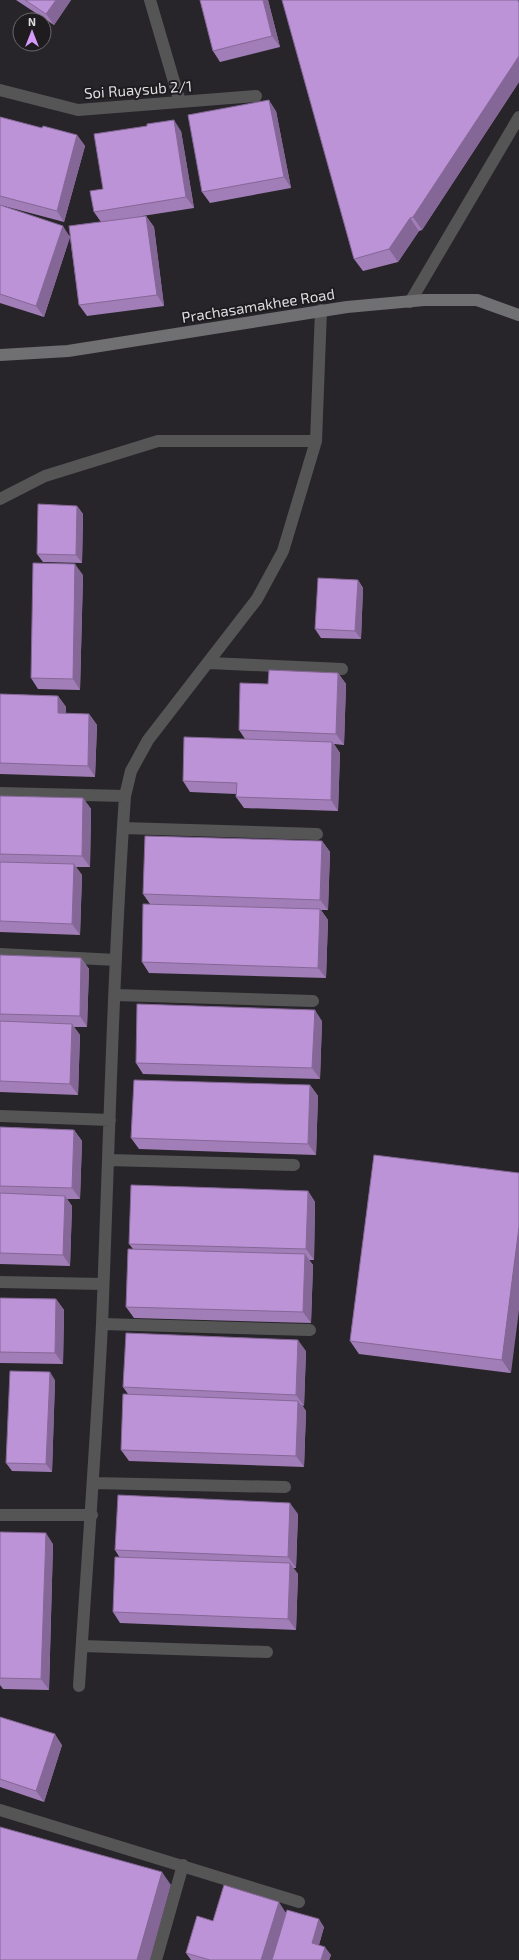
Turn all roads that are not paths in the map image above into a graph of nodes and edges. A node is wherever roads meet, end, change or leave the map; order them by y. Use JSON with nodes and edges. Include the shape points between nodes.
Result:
{"nodes":[{"id":1,"x":150,"y":0,"type":"edge"},
{"id":2,"x":0,"y":90,"type":"edge"},
{"id":3,"x":256,"y":96,"type":"dead end"},
{"id":4,"x":180,"y":102,"type":"junction"},
{"id":5,"x":519,"y":118,"type":"edge"},
{"id":6,"x":410,"y":302,"type":"junction"},
{"id":7,"x":321,"y":310,"type":"junction"},
{"id":8,"x":519,"y":315,"type":"edge"},
{"id":9,"x":0,"y":355,"type":"edge"},
{"id":10,"x":316,"y":441,"type":"junction"},
{"id":11,"x":0,"y":499,"type":"edge"},
{"id":12,"x":208,"y":663,"type":"junction"},
{"id":13,"x":342,"y":668,"type":"dead end"},
{"id":14,"x":0,"y":793,"type":"edge"},
{"id":15,"x":125,"y":796,"type":"junction"},
{"id":16,"x":123,"y":828,"type":"junction"},
{"id":17,"x":317,"y":834,"type":"dead end"},
{"id":18,"x":0,"y":954,"type":"edge"},
{"id":19,"x":116,"y":960,"type":"junction"},
{"id":20,"x":115,"y":994,"type":"junction"},
{"id":21,"x":313,"y":1002,"type":"dead end"},
{"id":22,"x":0,"y":1116,"type":"edge"},
{"id":23,"x":110,"y":1120,"type":"junction"},
{"id":24,"x":109,"y":1160,"type":"junction"},
{"id":25,"x":294,"y":1165,"type":"dead end"},
{"id":26,"x":0,"y":1282,"type":"edge"},
{"id":27,"x":103,"y":1284,"type":"junction"},
{"id":28,"x":102,"y":1324,"type":"junction"},
{"id":29,"x":310,"y":1330,"type":"dead end"},
{"id":30,"x":93,"y":1483,"type":"junction"},
{"id":31,"x":285,"y":1487,"type":"dead end"},
{"id":32,"x":0,"y":1515,"type":"edge"},
{"id":33,"x":92,"y":1515,"type":"junction"},
{"id":34,"x":82,"y":1646,"type":"junction"},
{"id":35,"x":267,"y":1652,"type":"dead end"},
{"id":36,"x":79,"y":1686,"type":"dead end"},
{"id":37,"x":0,"y":1810,"type":"edge"},
{"id":38,"x":183,"y":1865,"type":"junction"},
{"id":39,"x":299,"y":1902,"type":"dead end"},
{"id":40,"x":156,"y":1960,"type":"edge"}],
"edges":[{"from":1,"to":4,"type":"street"},
{"from":2,"to":4,"type":"street","name":"Soi Ruaysub 2/1","via":[[78,110]]},
{"from":3,"to":4,"type":"street","name":"Soi Ruaysub 2/1"},
{"from":5,"to":6,"type":"street"},
{"from":6,"to":7,"type":"street","name":"Prachasamakhee Road"},
{"from":6,"to":8,"type":"street","name":"Prachasamakhee Road","via":[[478,300]]},
{"from":7,"to":9,"type":"street","name":"Prachasamakhee Road","via":[[68,351]]},
{"from":7,"to":10,"type":"street"},
{"from":10,"to":11,"type":"street","via":[[158,441],[45,476]]},
{"from":10,"to":12,"type":"street","via":[[283,551],[256,600]]},
{"from":12,"to":13,"type":"street"},
{"from":12,"to":15,"type":"street","via":[[148,740],[131,771]]},
{"from":14,"to":15,"type":"street"},
{"from":15,"to":16,"type":"street"},
{"from":16,"to":17,"type":"street"},
{"from":16,"to":19,"type":"street"},
{"from":18,"to":19,"type":"street"},
{"from":19,"to":20,"type":"street"},
{"from":20,"to":21,"type":"street"},
{"from":20,"to":23,"type":"street"},
{"from":22,"to":23,"type":"street"},
{"from":23,"to":24,"type":"street"},
{"from":24,"to":25,"type":"street"},
{"from":24,"to":27,"type":"street"},
{"from":26,"to":27,"type":"street"},
{"from":27,"to":28,"type":"street"},
{"from":28,"to":29,"type":"street"},
{"from":28,"to":30,"type":"street"},
{"from":30,"to":31,"type":"street"},
{"from":30,"to":33,"type":"street"},
{"from":32,"to":33,"type":"street"},
{"from":33,"to":34,"type":"street"},
{"from":34,"to":35,"type":"street"},
{"from":34,"to":36,"type":"street"},
{"from":37,"to":38,"type":"street"},
{"from":38,"to":39,"type":"street"},
{"from":38,"to":40,"type":"street"}]}
